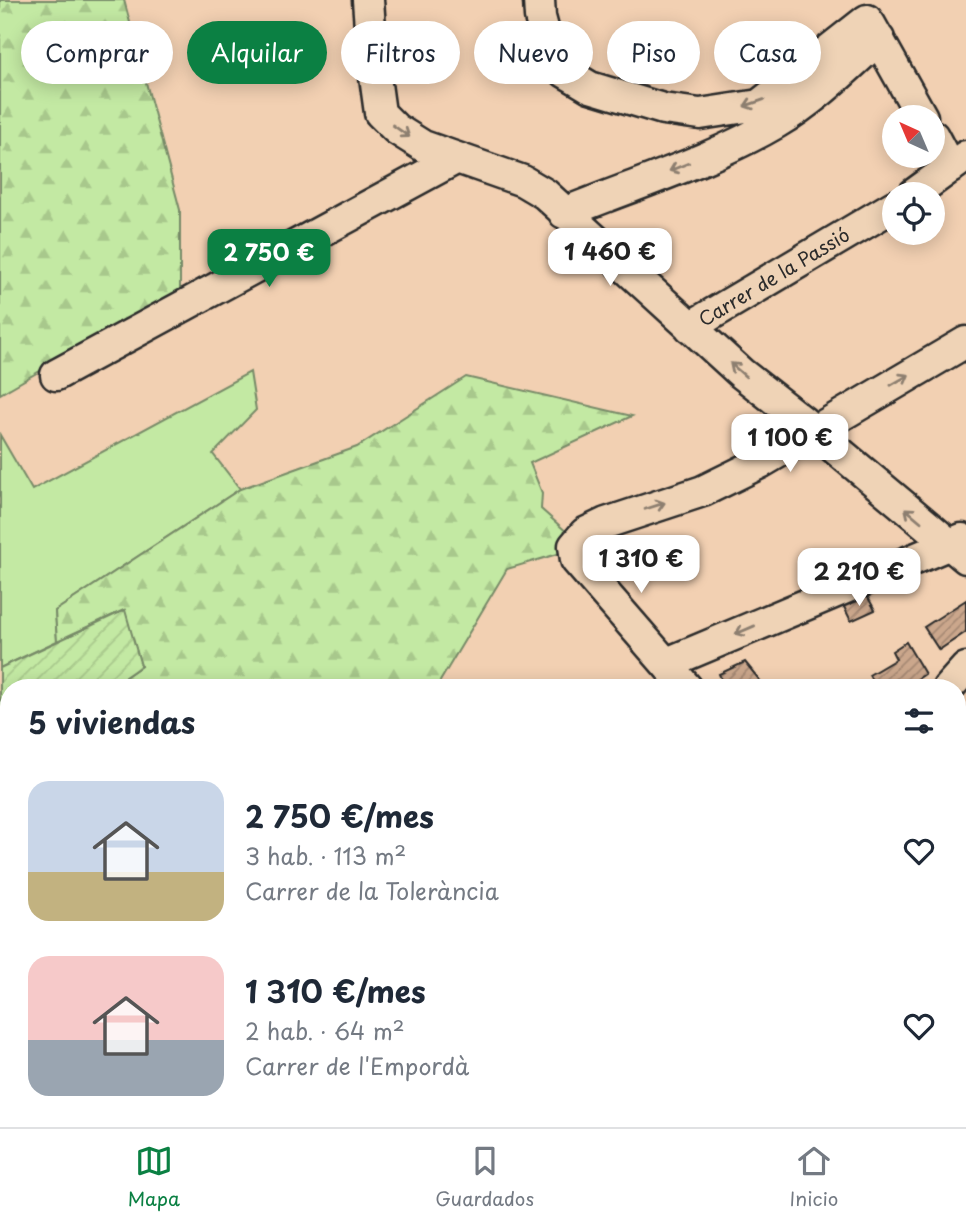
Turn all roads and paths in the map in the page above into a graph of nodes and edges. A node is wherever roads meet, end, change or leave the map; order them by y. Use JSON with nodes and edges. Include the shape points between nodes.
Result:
{"nodes":[{"id":1,"x":368,"y":0,"type":"edge"},
{"id":2,"x":540,"y":0,"type":"edge"},
{"id":3,"x":871,"y":20,"type":"edge"},
{"id":4,"x":916,"y":105,"type":"edge"},
{"id":5,"x":945,"y":148,"type":"edge"},
{"id":6,"x":457,"y":158,"type":"junction"},
{"id":7,"x":958,"y":162,"type":"edge"},
{"id":8,"x":930,"y":182,"type":"edge"},
{"id":9,"x":564,"y":213,"type":"junction"},
{"id":10,"x":882,"y":213,"type":"edge"},
{"id":11,"x":690,"y":327,"type":"junction"},
{"id":12,"x":966,"y":342,"type":"edge"},
{"id":13,"x":56,"y":375,"type":"dead end"},
{"id":14,"x":812,"y":431,"type":"junction"},
{"id":15,"x":960,"y":547,"type":"edge"},
{"id":16,"x":667,"y":663,"type":"junction"},
{"id":17,"x":680,"y":679,"type":"edge"}],
"edges":[{"from":1,"to":6,"type":"street","one_way":true,"via":[[380,113],[424,146]]},
{"from":3,"to":2,"type":"street","one_way":true,"via":[[759,105],[700,114],[663,109],[590,87],[565,72],[548,47]]},
{"from":3,"to":4,"type":"street"},
{"from":3,"to":9,"type":"street","one_way":true,"via":[[824,89],[778,122],[736,144]]},
{"from":5,"to":7,"type":"street"},
{"from":6,"to":9,"type":"street","via":[[523,181]]},
{"from":6,"to":13,"type":"street"},
{"from":7,"to":8,"type":"street"},
{"from":9,"to":11,"type":"street"},
{"from":10,"to":11,"type":"street","name":"Carrer de la Passió"},
{"from":14,"to":11,"type":"street","one_way":true},
{"from":14,"to":12,"type":"street","one_way":true},
{"from":15,"to":14,"type":"street","one_way":true},
{"from":16,"to":14,"type":"street","one_way":true,"via":[[576,560],[574,546],[585,533],[703,491]]},
{"from":15,"to":16,"type":"street","one_way":true},
{"from":16,"to":17,"type":"street"}]}
